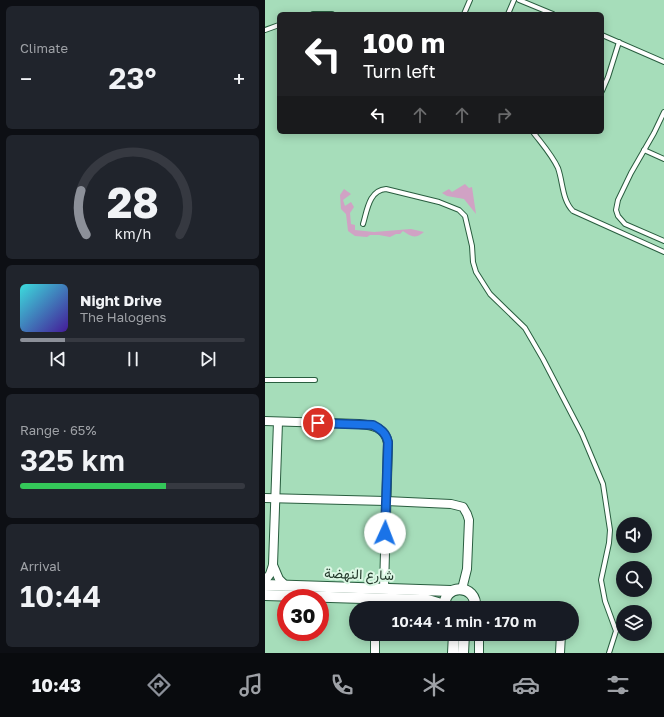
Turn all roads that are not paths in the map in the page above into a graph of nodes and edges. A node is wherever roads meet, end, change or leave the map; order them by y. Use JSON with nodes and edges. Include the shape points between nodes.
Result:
{"nodes":[{"id":1,"x":470,"y":0,"type":"edge"},
{"id":2,"x":514,"y":0,"type":"edge"},
{"id":3,"x":519,"y":0,"type":"edge"},
{"id":4,"x":465,"y":12,"type":"edge"},
{"id":5,"x":509,"y":12,"type":"edge"},
{"id":6,"x":548,"y":12,"type":"edge"},
{"id":7,"x":277,"y":26,"type":"edge"},
{"id":8,"x":265,"y":30,"type":"edge"},
{"id":9,"x":604,"y":36,"type":"edge"},
{"id":10,"x":619,"y":42,"type":"junction"},
{"id":11,"x":664,"y":62,"type":"edge"},
{"id":12,"x":604,"y":86,"type":"edge"},
{"id":13,"x":664,"y":114,"type":"edge"},
{"id":14,"x":534,"y":134,"type":"edge"},
{"id":15,"x":644,"y":150,"type":"junction"},
{"id":16,"x":664,"y":159,"type":"edge"},
{"id":17,"x":363,"y":224,"type":"dead end"},
{"id":18,"x":664,"y":242,"type":"edge"},
{"id":19,"x":664,"y":252,"type":"edge"},
{"id":20,"x":265,"y":380,"type":"edge"},
{"id":21,"x":315,"y":380,"type":"dead end"},
{"id":22,"x":265,"y":421,"type":"edge"},
{"id":23,"x":278,"y":422,"type":"junction"},
{"id":24,"x":265,"y":498,"type":"edge"},
{"id":25,"x":275,"y":499,"type":"junction"},
{"id":26,"x":386,"y":501,"type":"junction"},
{"id":27,"x":273,"y":565,"type":"junction"},
{"id":28,"x":265,"y":581,"type":"edge"},
{"id":29,"x":265,"y":585,"type":"edge"},
{"id":30,"x":286,"y":586,"type":"junction"},
{"id":31,"x":384,"y":589,"type":"junction"},
{"id":32,"x":457,"y":590,"type":"junction"},
{"id":33,"x":265,"y":595,"type":"edge"},
{"id":34,"x":349,"y":601,"type":"edge"},
{"id":35,"x":413,"y":601,"type":"edge"},
{"id":36,"x":435,"y":601,"type":"edge"},
{"id":37,"x":445,"y":601,"type":"edge"},
{"id":38,"x":474,"y":601,"type":"edge"},
{"id":39,"x":375,"y":641,"type":"edge"},
{"id":40,"x":454,"y":641,"type":"edge"},
{"id":41,"x":464,"y":641,"type":"edge"},
{"id":42,"x":479,"y":641,"type":"edge"},
{"id":43,"x":561,"y":641,"type":"edge"},
{"id":44,"x":375,"y":653,"type":"edge"},
{"id":45,"x":453,"y":653,"type":"edge"},
{"id":46,"x":463,"y":653,"type":"edge"},
{"id":47,"x":479,"y":653,"type":"edge"},
{"id":48,"x":560,"y":653,"type":"edge"},
{"id":49,"x":609,"y":653,"type":"edge"}],
"edges":[{"from":1,"to":4,"type":"lane"},
{"from":2,"to":5,"type":"lane"},
{"from":3,"to":6,"type":"lane"},
{"from":7,"to":8,"type":"lane"},
{"from":9,"to":10,"type":"lane"},
{"from":10,"to":11,"type":"lane"},
{"from":10,"to":12,"type":"lane"},
{"from":13,"to":15,"type":"lane"},
{"from":14,"to":19,"type":"lane","via":[[554,160],[566,202],[573,211]]},
{"from":15,"to":16,"type":"lane"},
{"from":15,"to":18,"type":"lane","via":[[624,186],[616,210],[625,224]]},
{"from":17,"to":49,"type":"lane","via":[[374,193],[386,189],[439,202],[459,210],[465,216],[473,246],[476,272],[490,294],[525,328],[581,434],[603,484],[610,530],[601,580],[605,601],[616,631]]},
{"from":20,"to":21,"type":"lane"},
{"from":22,"to":23,"type":"street"},
{"from":23,"to":25,"type":"street"},
{"from":23,"to":26,"type":"street","via":[[359,424],[373,425],[381,429],[388,442]]},
{"from":24,"to":25,"type":"street"},
{"from":25,"to":26,"type":"street"},
{"from":25,"to":27,"type":"street"},
{"from":26,"to":31,"type":"street"},
{"from":26,"to":32,"type":"street","via":[[451,504],[463,507],[469,520],[467,569]]},
{"from":27,"to":28,"type":"street"},
{"from":27,"to":30,"type":"street","via":[[279,579]]},
{"from":29,"to":30,"type":"street","name":"شارع النهضة"},
{"from":30,"to":31,"type":"street","name":"شارع النهضة"},
{"from":31,"to":32,"type":"street","name":"شارع النهضة"},
{"from":32,"to":37,"type":"street","via":[[449,594]]},
{"from":32,"to":38,"type":"street","via":[[468,591]]},
{"from":33,"to":34,"type":"street","name":"شارع النهضة"},
{"from":35,"to":36,"type":"street","name":"شارع النهضة"},
{"from":39,"to":44,"type":"street"},
{"from":40,"to":45,"type":"street"},
{"from":41,"to":46,"type":"street"},
{"from":42,"to":47,"type":"street"},
{"from":43,"to":48,"type":"street"}]}
